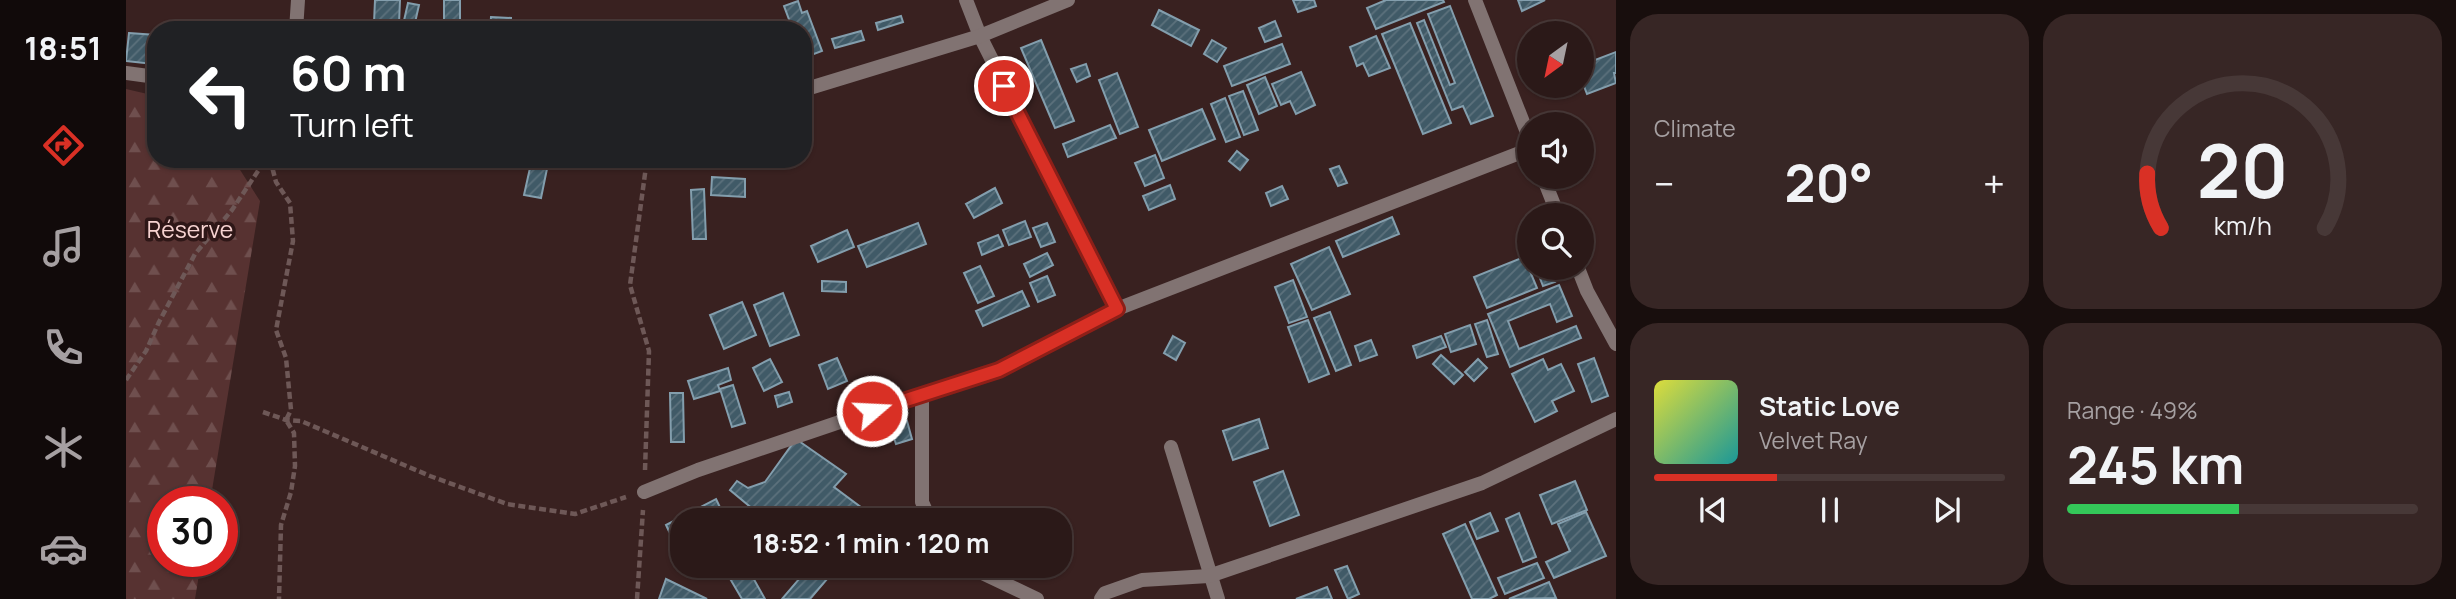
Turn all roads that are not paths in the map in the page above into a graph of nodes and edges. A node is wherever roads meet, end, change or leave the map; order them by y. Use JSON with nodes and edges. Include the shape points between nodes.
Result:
{"nodes":[{"id":1,"x":298,"y":0,"type":"edge"},
{"id":2,"x":966,"y":0,"type":"edge"},
{"id":3,"x":1068,"y":0,"type":"edge"},
{"id":4,"x":1475,"y":0,"type":"edge"},
{"id":5,"x":297,"y":21,"type":"edge"},
{"id":6,"x":980,"y":36,"type":"junction"},
{"id":7,"x":126,"y":73,"type":"edge"},
{"id":8,"x":147,"y":76,"type":"edge"},
{"id":9,"x":812,"y":87,"type":"edge"},
{"id":10,"x":1519,"y":112,"type":"edge"},
{"id":11,"x":1517,"y":154,"type":"edge"},
{"id":12,"x":1583,"y":280,"type":"edge"},
{"id":13,"x":1117,"y":309,"type":"junction"},
{"id":14,"x":1616,"y":344,"type":"edge"},
{"id":15,"x":922,"y":394,"type":"junction"},
{"id":16,"x":1616,"y":419,"type":"edge"},
{"id":17,"x":1171,"y":447,"type":"dead end"},
{"id":18,"x":644,"y":492,"type":"road end"},
{"id":19,"x":925,"y":508,"type":"edge"},
{"id":20,"x":1209,"y":576,"type":"junction"},
{"id":21,"x":993,"y":578,"type":"edge"},
{"id":22,"x":1103,"y":596,"type":"edge"},
{"id":23,"x":1037,"y":599,"type":"edge"},
{"id":24,"x":1087,"y":599,"type":"edge"},
{"id":25,"x":1218,"y":599,"type":"edge"}],
"edges":[{"from":1,"to":5,"type":"street"},
{"from":2,"to":6,"type":"street"},
{"from":3,"to":6,"type":"street"},
{"from":4,"to":10,"type":"street"},
{"from":6,"to":9,"type":"street"},
{"from":6,"to":13,"type":"street"},
{"from":7,"to":8,"type":"street"},
{"from":11,"to":13,"type":"street"},
{"from":12,"to":14,"type":"street"},
{"from":13,"to":15,"type":"street","via":[[999,370]]},
{"from":15,"to":18,"type":"street"},
{"from":15,"to":19,"type":"street"},
{"from":16,"to":20,"type":"street","via":[[1482,483]]},
{"from":17,"to":20,"type":"street"},
{"from":20,"to":22,"type":"street","via":[[1142,580]]},
{"from":20,"to":25,"type":"street"},
{"from":21,"to":23,"type":"street"},
{"from":22,"to":24,"type":"street"}]}
